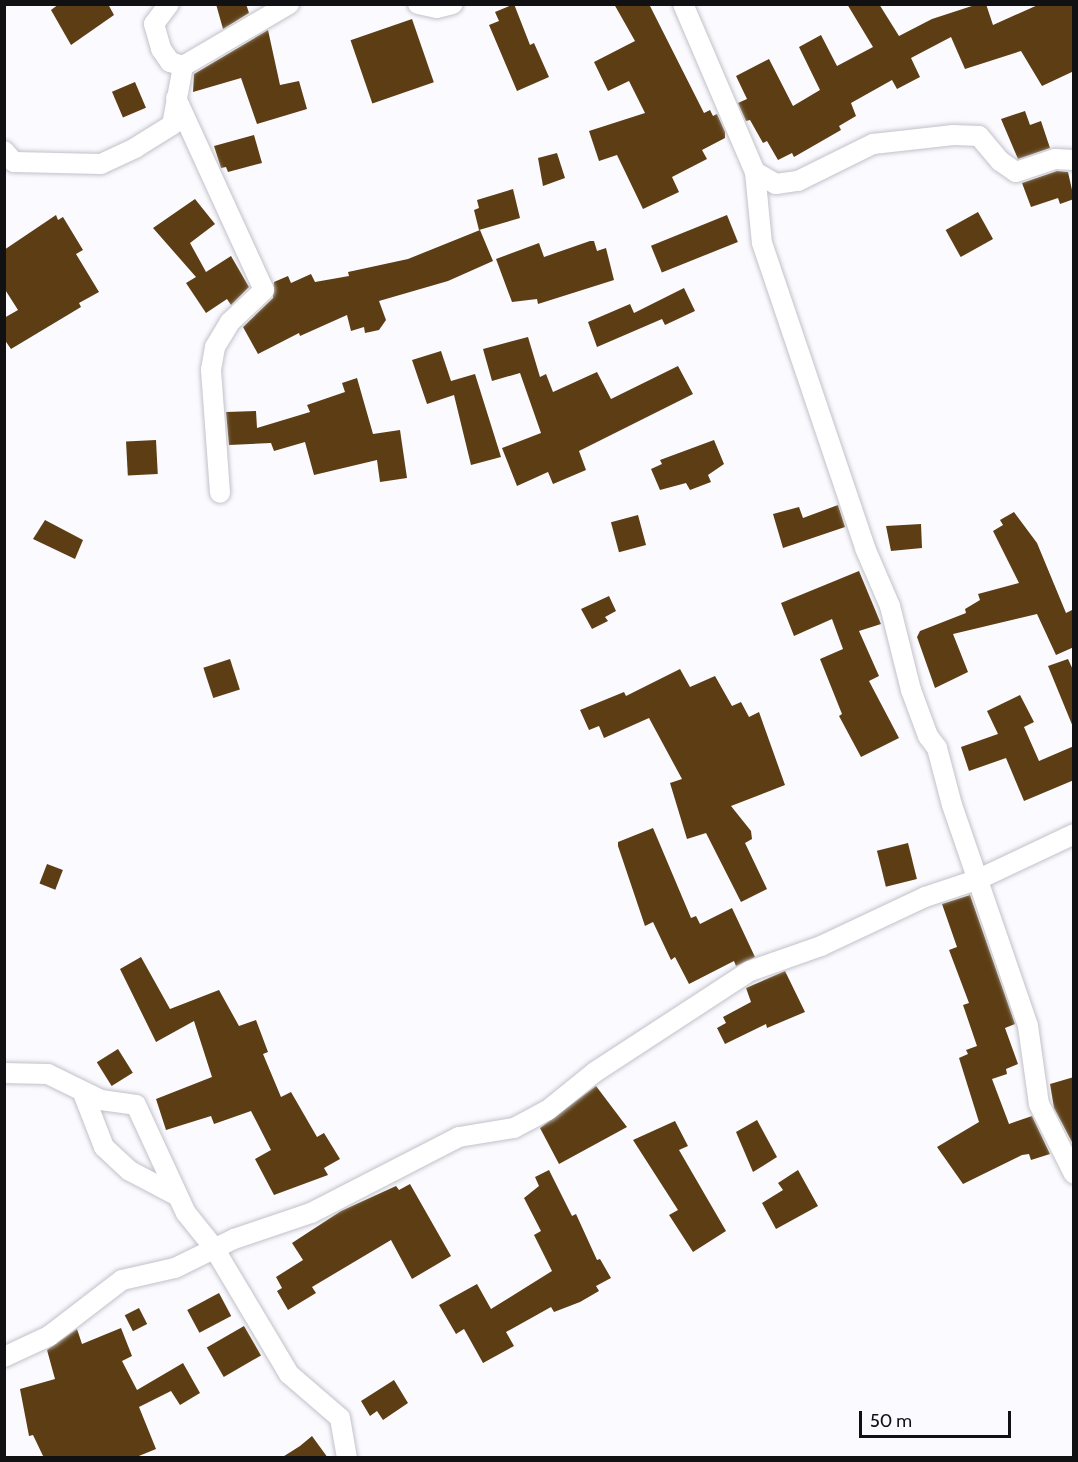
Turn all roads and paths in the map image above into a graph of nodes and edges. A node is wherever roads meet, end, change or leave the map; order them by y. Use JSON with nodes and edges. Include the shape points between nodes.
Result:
{"nodes":[{"id":1,"x":169,"y":4,"type":"edge"},
{"id":2,"x":289,"y":4,"type":"edge"},
{"id":3,"x":418,"y":4,"type":"edge"},
{"id":4,"x":453,"y":4,"type":"edge"},
{"id":5,"x":683,"y":4,"type":"edge"},
{"id":6,"x":183,"y":66,"type":"junction"},
{"id":7,"x":176,"y":98,"type":"junction"},
{"id":8,"x":4,"y":151,"type":"edge"},
{"id":9,"x":1074,"y":160,"type":"edge"},
{"id":10,"x":755,"y":172,"type":"junction"},
{"id":11,"x":220,"y":493,"type":"dead end"},
{"id":12,"x":1074,"y":834,"type":"edge"},
{"id":13,"x":979,"y":879,"type":"junction"},
{"id":14,"x":4,"y":1072,"type":"edge"},
{"id":15,"x":83,"y":1093,"type":"junction"},
{"id":16,"x":1064,"y":1142,"type":"edge"},
{"id":17,"x":1074,"y":1174,"type":"edge"},
{"id":18,"x":176,"y":1195,"type":"junction"},
{"id":19,"x":214,"y":1248,"type":"junction"},
{"id":20,"x":4,"y":1357,"type":"edge"},
{"id":21,"x":347,"y":1458,"type":"edge"}],
"edges":[{"from":1,"to":6,"type":"street","via":[[154,24],[161,49],[170,62]]},
{"from":2,"to":6,"type":"street"},
{"from":3,"to":4,"type":"street","via":[[436,8]]},
{"from":5,"to":10,"type":"street"},
{"from":6,"to":7,"type":"street"},
{"from":7,"to":8,"type":"street","via":[[172,124],[101,164],[14,162]]},
{"from":7,"to":11,"type":"street","via":[[264,290],[230,322],[215,347],[212,370]]},
{"from":9,"to":10,"type":"street","via":[[1055,159],[1016,172],[1000,161],[979,136],[953,135],[873,144],[798,181],[776,183]]},
{"from":10,"to":13,"type":"street","via":[[762,243],[865,548],[890,606],[911,690],[928,736],[937,748]]},
{"from":12,"to":13,"type":"street"},
{"from":13,"to":16,"type":"street","via":[[1028,1026],[1038,1104]]},
{"from":13,"to":19,"type":"street","via":[[925,897],[821,946],[750,971],[613,1060],[548,1110],[514,1128],[459,1137],[311,1213]]},
{"from":14,"to":15,"type":"street","via":[[48,1074]]},
{"from":15,"to":18,"type":"street","via":[[93,1127],[105,1148],[129,1171]]},
{"from":15,"to":18,"type":"street","via":[[136,1105]]},
{"from":16,"to":17,"type":"street"},
{"from":18,"to":19,"type":"street"},
{"from":19,"to":20,"type":"street","via":[[175,1268],[123,1280],[49,1336]]},
{"from":19,"to":21,"type":"street","via":[[290,1374],[340,1418]]}]}
